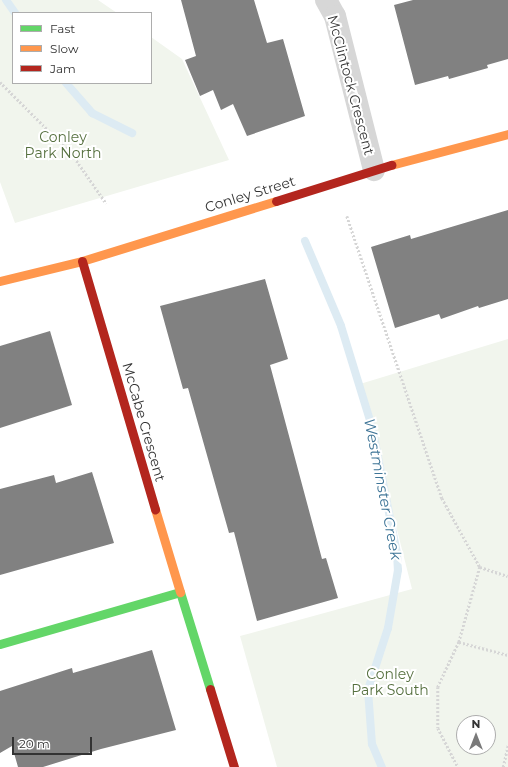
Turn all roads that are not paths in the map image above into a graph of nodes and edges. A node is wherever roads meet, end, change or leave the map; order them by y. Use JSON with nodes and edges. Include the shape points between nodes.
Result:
{"nodes":[{"id":1,"x":326,"y":0,"type":"edge"},
{"id":2,"x":508,"y":134,"type":"edge"},
{"id":3,"x":374,"y":170,"type":"junction"},
{"id":4,"x":82,"y":260,"type":"junction"},
{"id":5,"x":0,"y":281,"type":"edge"},
{"id":6,"x":180,"y":592,"type":"junction"},
{"id":7,"x":0,"y":644,"type":"edge"},
{"id":8,"x":234,"y":767,"type":"edge"}],
"edges":[{"from":1,"to":3,"type":"street","name":"McClintock Crescent","via":[[335,16]]},
{"from":2,"to":3,"type":"street","name":"Conley Street"},
{"from":3,"to":4,"type":"street","name":"Conley Street"},
{"from":4,"to":5,"type":"street","name":"Conley Street"},
{"from":4,"to":6,"type":"street","name":"McCabe Crescent"},
{"from":6,"to":7,"type":"street"},
{"from":6,"to":8,"type":"street","name":"McCabe Crescent"}]}
